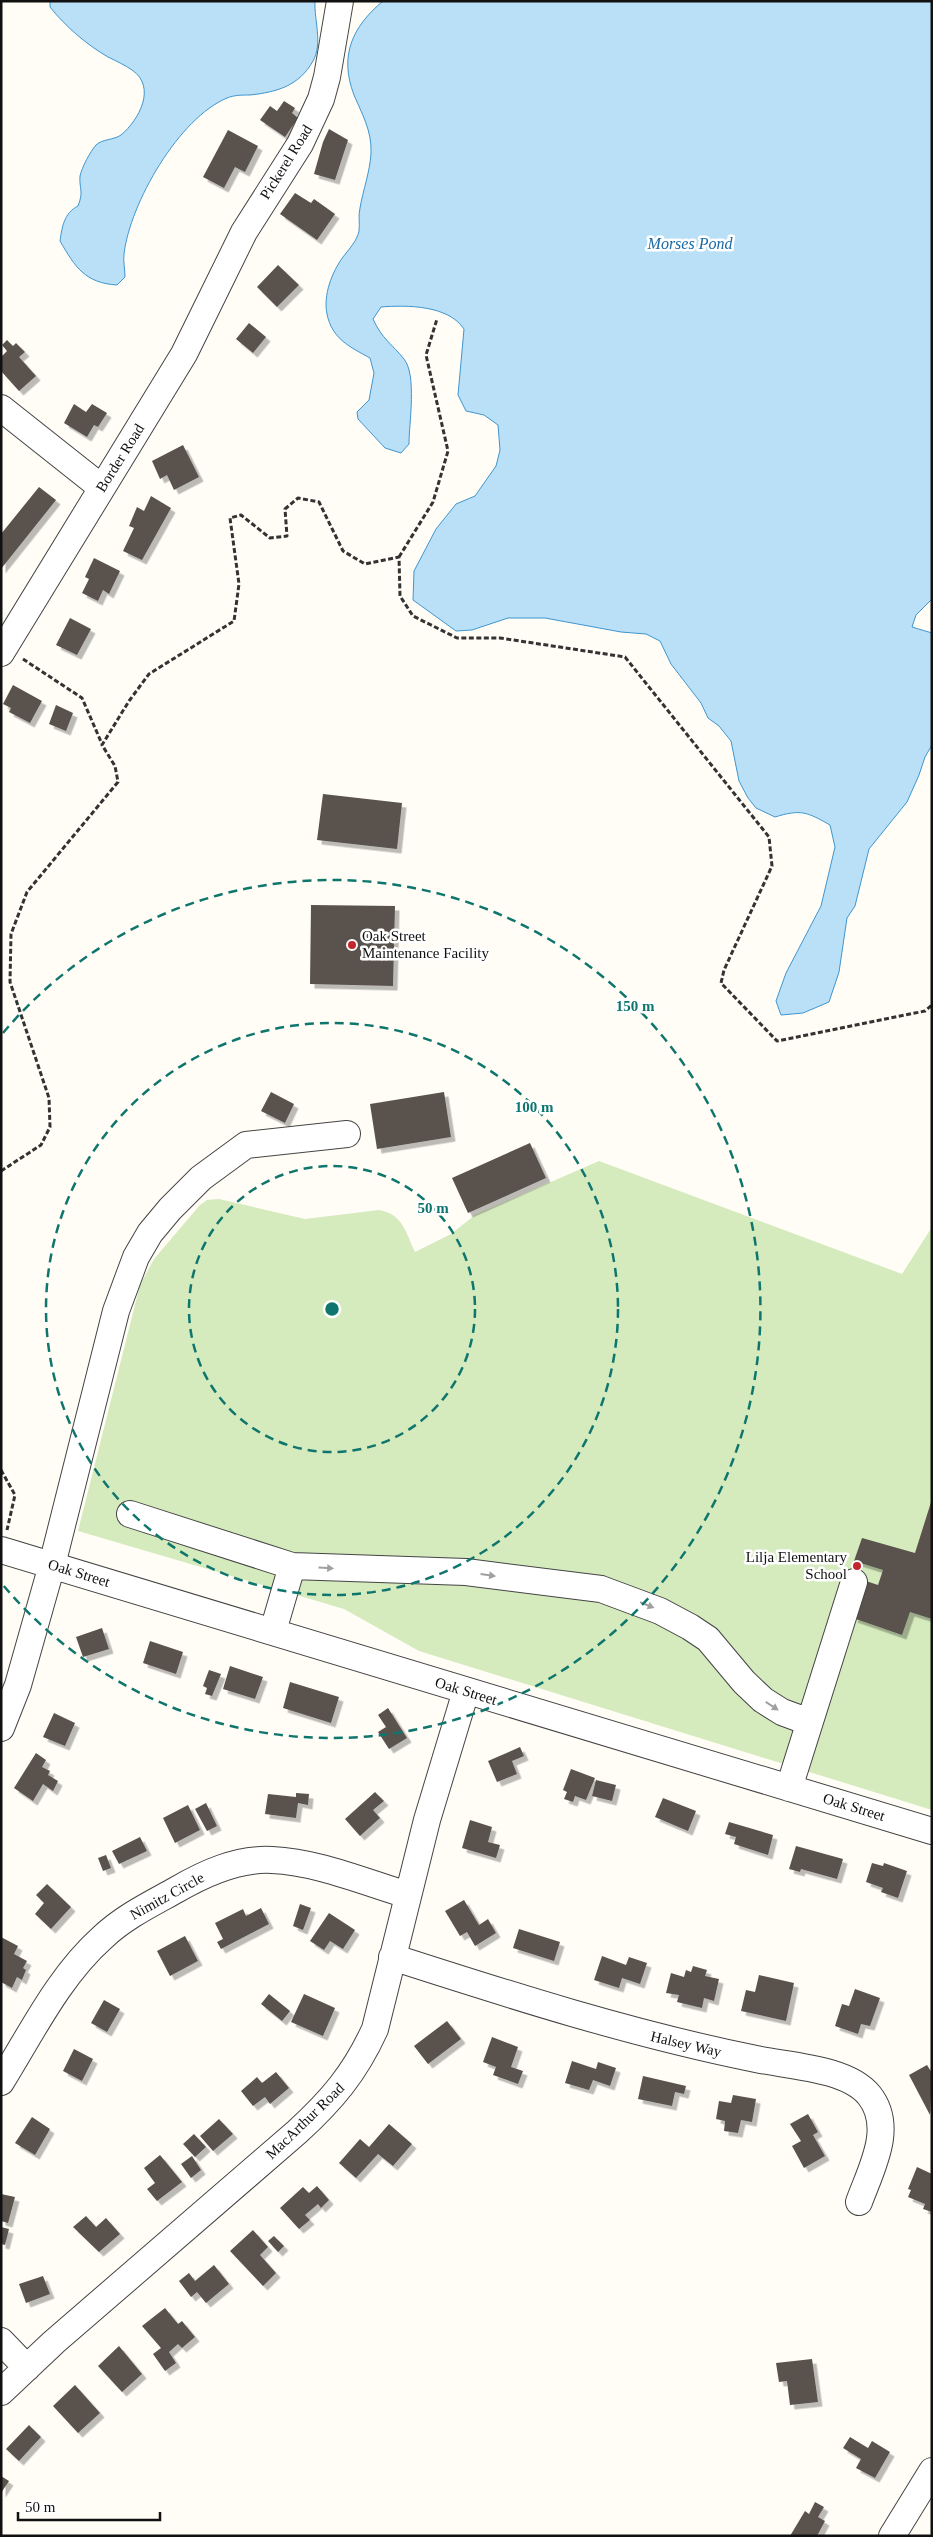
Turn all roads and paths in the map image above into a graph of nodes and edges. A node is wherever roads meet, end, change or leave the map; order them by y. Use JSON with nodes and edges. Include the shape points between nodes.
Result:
{"nodes":[{"id":1,"x":340,"y":1,"type":"edge"},
{"id":2,"x":231,"y":259,"type":"joint"},
{"id":3,"x":437,"y":319,"type":"dead end"},
{"id":4,"x":1,"y":408,"type":"edge"},
{"id":5,"x":102,"y":488,"type":"junction"},
{"id":6,"x":399,"y":557,"type":"junction"},
{"id":7,"x":5,"y":642,"type":"edge"},
{"id":8,"x":102,"y":745,"type":"junction"},
{"id":9,"x":932,"y":1005,"type":"edge"},
{"id":10,"x":347,"y":1134,"type":"dead end"},
{"id":11,"x":1,"y":1171,"type":"edge"},
{"id":12,"x":1,"y":1470,"type":"edge"},
{"id":13,"x":130,"y":1514,"type":"dead end"},
{"id":14,"x":2,"y":1550,"type":"edge"},
{"id":15,"x":52,"y":1565,"type":"junction"},
{"id":16,"x":292,"y":1566,"type":"junction"},
{"id":17,"x":854,"y":1582,"type":"dead end"},
{"id":18,"x":273,"y":1631,"type":"junction"},
{"id":19,"x":466,"y":1690,"type":"junction"},
{"id":20,"x":810,"y":1722,"type":"junction"},
{"id":21,"x":1,"y":1728,"type":"edge"},
{"id":22,"x":789,"y":1788,"type":"junction"},
{"id":23,"x":932,"y":1831,"type":"edge"},
{"id":24,"x":408,"y":1895,"type":"junction"},
{"id":25,"x":392,"y":1957,"type":"junction"},
{"id":26,"x":1,"y":2082,"type":"edge"},
{"id":27,"x":859,"y":2202,"type":"dead end"},
{"id":28,"x":1,"y":2341,"type":"edge"},
{"id":29,"x":27,"y":2368,"type":"junction"},
{"id":30,"x":1,"y":2392,"type":"edge"},
{"id":31,"x":932,"y":2471,"type":"edge"},
{"id":32,"x":892,"y":2536,"type":"edge"}],
"edges":[{"from":1,"to":2,"type":"street","name":"Pickerel Road","via":[[327,77],[311,123],[288,165],[258,208]]},
{"from":2,"to":5,"type":"street","name":"Border Road","via":[[189,346]]},
{"from":3,"to":6,"type":"path","via":[[426,355],[448,451],[433,502]]},
{"from":4,"to":5,"type":"street"},
{"from":5,"to":7,"type":"street","name":"Border Road"},
{"from":6,"to":8,"type":"path","via":[[364,564],[343,551],[319,502],[298,498],[285,509],[287,536],[270,538],[241,515],[230,518],[239,584],[234,621],[149,674],[128,701]]},
{"from":6,"to":9,"type":"path","via":[[400,596],[414,616],[458,638],[500,638],[625,657],[769,837],[772,866],[721,983],[777,1042],[925,1011]]},
{"from":7,"to":8,"type":"path","via":[[82,698]]},
{"from":8,"to":11,"type":"path","via":[[115,766],[118,782],[27,892],[11,934],[10,982],[49,1098],[50,1127],[40,1145]]},
{"from":10,"to":15,"type":"street","via":[[246,1145],[201,1178],[150,1233],[133,1264],[116,1311]]},
{"from":12,"to":14,"type":"path","via":[[15,1495]]},
{"from":13,"to":16,"type":"street"},
{"from":14,"to":15,"type":"street","name":"Oak Street"},
{"from":15,"to":18,"type":"street","name":"Oak Street"},
{"from":15,"to":21,"type":"street","via":[[18,1685]]},
{"from":16,"to":18,"type":"street"},
{"from":16,"to":20,"type":"street","one_way":true,"via":[[466,1572],[601,1589],[690,1626],[708,1639],[763,1700],[782,1712]]},
{"from":17,"to":20,"type":"street"},
{"from":18,"to":19,"type":"street","name":"Oak Street"},
{"from":19,"to":22,"type":"street","name":"Oak Street"},
{"from":19,"to":24,"type":"street","name":"MacArthur Road"},
{"from":20,"to":22,"type":"street"},
{"from":22,"to":23,"type":"street","name":"Oak Street"},
{"from":24,"to":25,"type":"street","name":"MacArthur Road"},
{"from":24,"to":26,"type":"street","name":"Nimitz Circle","via":[[318,1868],[272,1860],[248,1861],[208,1873],[126,1919],[86,1953],[55,1995]]},
{"from":25,"to":27,"type":"street","name":"Halsey Way","via":[[618,2027],[843,2077],[859,2085],[873,2102],[882,2123],[881,2138]]},
{"from":25,"to":29,"type":"street","name":"MacArthur Road","via":[[375,2028],[363,2055],[333,2097]]},
{"from":28,"to":29,"type":"street"},
{"from":29,"to":30,"type":"street","name":"MacArthur Road"},
{"from":31,"to":32,"type":"street"}]}
